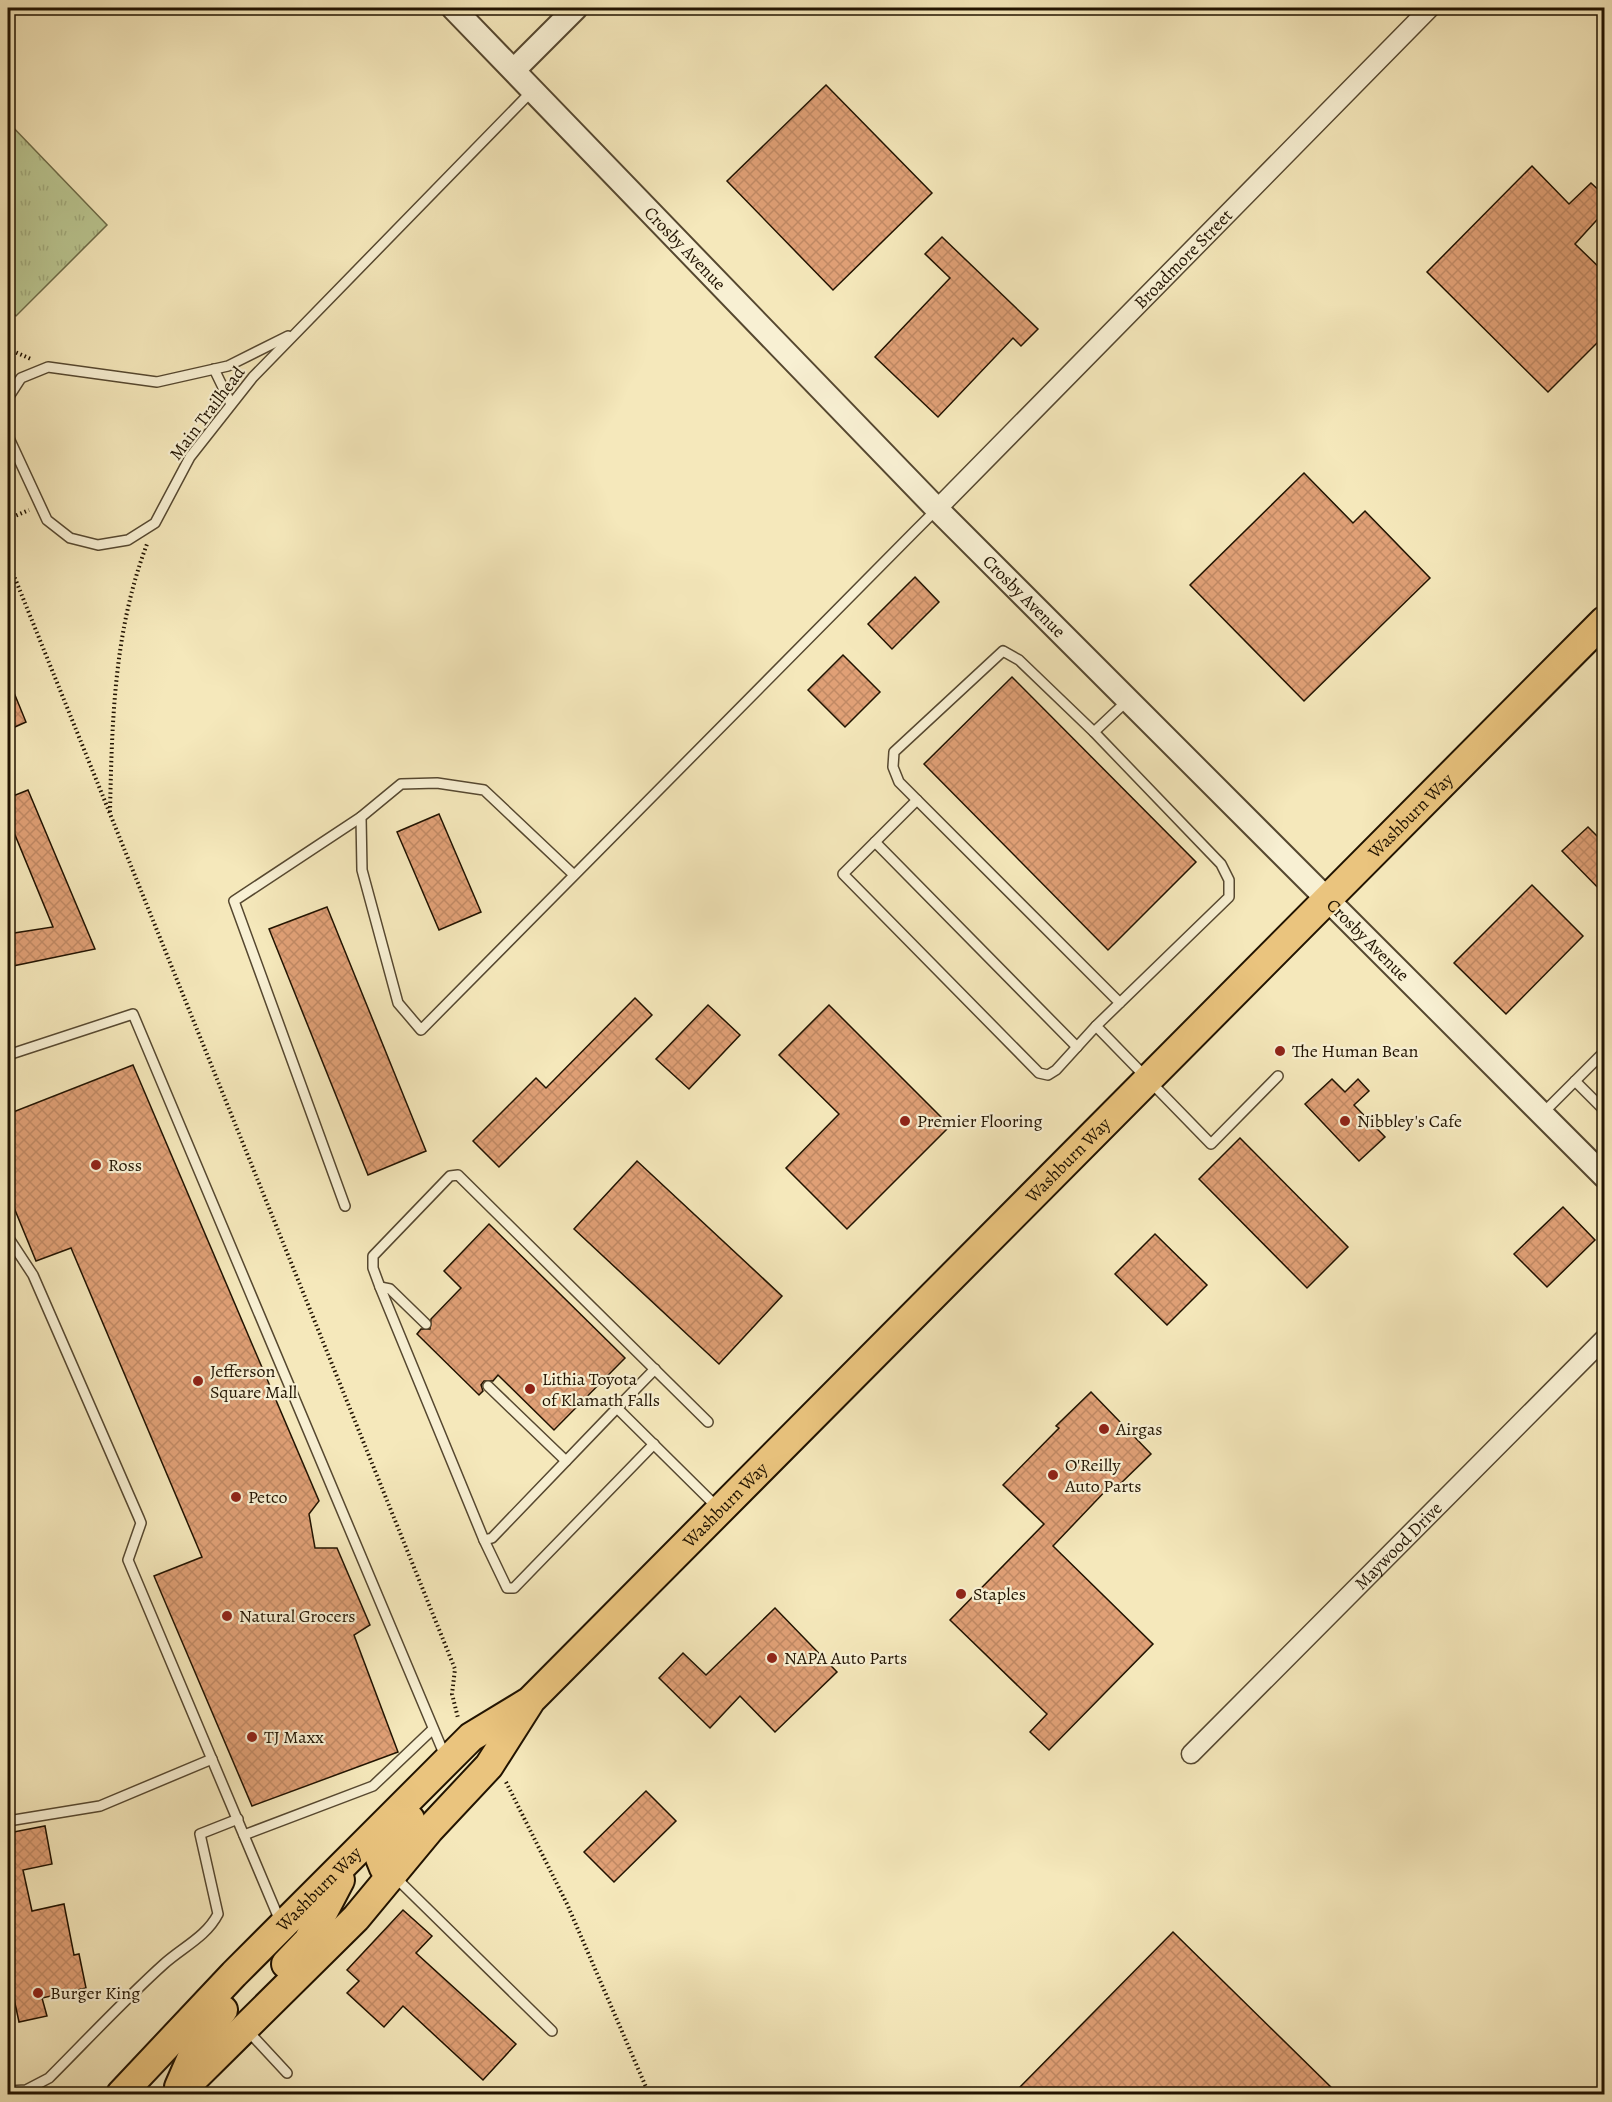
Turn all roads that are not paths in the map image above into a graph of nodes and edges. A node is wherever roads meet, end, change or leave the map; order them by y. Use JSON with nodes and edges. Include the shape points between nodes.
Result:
{"nodes":[{"id":1,"x":453,"y":8,"type":"edge"},
{"id":2,"x":576,"y":8,"type":"edge"},
{"id":3,"x":1430,"y":8,"type":"edge"},
{"id":4,"x":514,"y":70,"type":"junction"},
{"id":5,"x":533,"y":89,"type":"junction"},
{"id":6,"x":296,"y":332,"type":"junction"},
{"id":7,"x":214,"y":369,"type":"junction"},
{"id":8,"x":8,"y":398,"type":"edge"},
{"id":9,"x":231,"y":404,"type":"junction"},
{"id":10,"x":8,"y":436,"type":"edge"},
{"id":11,"x":937,"y":509,"type":"junction"},
{"id":12,"x":1605,"y":621,"type":"edge"},
{"id":13,"x":1128,"y":700,"type":"junction"},
{"id":14,"x":1094,"y":732,"type":"junction"},
{"id":15,"x":917,"y":800,"type":"junction"},
{"id":16,"x":361,"y":817,"type":"junction"},
{"id":17,"x":875,"y":842,"type":"junction"},
{"id":18,"x":574,"y":875,"type":"junction"},
{"id":19,"x":1326,"y":898,"type":"junction"},
{"id":20,"x":1120,"y":1003,"type":"junction"},
{"id":21,"x":1096,"y":1026,"type":"junction"},
{"id":22,"x":1077,"y":1047,"type":"junction"},
{"id":23,"x":1605,"y":1052,"type":"edge"},
{"id":24,"x":8,"y":1054,"type":"edge"},
{"id":25,"x":1278,"y":1076,"type":"dead end"},
{"id":26,"x":1148,"y":1078,"type":"junction"},
{"id":27,"x":1575,"y":1081,"type":"junction"},
{"id":28,"x":1605,"y":1110,"type":"edge"},
{"id":29,"x":1542,"y":1114,"type":"junction"},
{"id":30,"x":1605,"y":1176,"type":"edge"},
{"id":31,"x":345,"y":1206,"type":"dead end"},
{"id":32,"x":8,"y":1238,"type":"edge"},
{"id":33,"x":380,"y":1287,"type":"junction"},
{"id":34,"x":426,"y":1324,"type":"dead end"},
{"id":35,"x":1605,"y":1339,"type":"edge"},
{"id":36,"x":655,"y":1369,"type":"junction"},
{"id":37,"x":488,"y":1386,"type":"dead end"},
{"id":38,"x":617,"y":1408,"type":"junction"},
{"id":39,"x":708,"y":1422,"type":"dead end"},
{"id":40,"x":654,"y":1444,"type":"junction"},
{"id":41,"x":566,"y":1461,"type":"junction"},
{"id":42,"x":719,"y":1510,"type":"junction"},
{"id":43,"x":484,"y":1540,"type":"junction"},
{"id":44,"x":531,"y":1700,"type":"junction"},
{"id":45,"x":433,"y":1729,"type":"junction"},
{"id":46,"x":1191,"y":1754,"type":"dead end"},
{"id":47,"x":212,"y":1759,"type":"junction"},
{"id":48,"x":447,"y":1761,"type":"junction"},
{"id":49,"x":238,"y":1819,"type":"junction"},
{"id":50,"x":8,"y":1821,"type":"edge"},
{"id":51,"x":244,"y":1835,"type":"junction"},
{"id":52,"x":351,"y":1857,"type":"junction"},
{"id":53,"x":393,"y":1874,"type":"junction"},
{"id":54,"x":283,"y":1926,"type":"junction"},
{"id":55,"x":246,"y":2029,"type":"junction"},
{"id":56,"x":552,"y":2031,"type":"dead end"},
{"id":57,"x":287,"y":2073,"type":"dead end"},
{"id":58,"x":8,"y":2091,"type":"edge"},
{"id":59,"x":121,"y":2094,"type":"edge"},
{"id":60,"x":177,"y":2094,"type":"edge"}],
"edges":[{"from":1,"to":4,"type":"street","name":"Crosby Avenue"},
{"from":2,"to":4,"type":"street"},
{"from":3,"to":11,"type":"street","name":"Broadmore Street"},
{"from":4,"to":5,"type":"street","name":"Crosby Avenue"},
{"from":5,"to":6,"type":"lane","name":"Main Trailhead"},
{"from":5,"to":11,"type":"street","name":"Crosby Avenue"},
{"from":6,"to":7,"type":"lane","name":"Main Trailhead","via":[[228,366]]},
{"from":6,"to":9,"type":"lane","name":"Main Trailhead"},
{"from":7,"to":8,"type":"lane","name":"Main Trailhead","via":[[157,382],[48,367],[21,378]]},
{"from":7,"to":9,"type":"lane"},
{"from":9,"to":10,"type":"lane","name":"Main Trailhead","via":[[190,457],[155,523],[128,540],[98,545],[70,538],[47,520]]},
{"from":11,"to":13,"type":"street","name":"Crosby Avenue"},
{"from":11,"to":18,"type":"lane"},
{"from":12,"to":19,"type":"main road","name":"Washburn Way"},
{"from":13,"to":14,"type":"lane"},
{"from":13,"to":19,"type":"street","name":"Crosby Avenue"},
{"from":14,"to":15,"type":"lane","via":[[1019,660],[1003,651],[894,752],[893,767],[899,782]]},
{"from":14,"to":20,"type":"lane","via":[[1221,864],[1229,880],[1229,897]]},
{"from":15,"to":17,"type":"lane"},
{"from":15,"to":20,"type":"lane"},
{"from":16,"to":18,"type":"lane","via":[[401,784],[437,783],[484,790]]},
{"from":16,"to":18,"type":"lane","via":[[362,870],[398,1003],[421,1030]]},
{"from":16,"to":31,"type":"lane","via":[[234,901]]},
{"from":17,"to":22,"type":"lane"},
{"from":17,"to":22,"type":"lane","via":[[843,874],[1040,1073],[1048,1075],[1056,1070]]},
{"from":19,"to":26,"type":"main road","name":"Washburn Way"},
{"from":19,"to":29,"type":"street","name":"Crosby Avenue"},
{"from":20,"to":21,"type":"lane"},
{"from":21,"to":22,"type":"lane"},
{"from":21,"to":26,"type":"lane"},
{"from":23,"to":27,"type":"lane"},
{"from":24,"to":45,"type":"lane","via":[[133,1014]]},
{"from":25,"to":26,"type":"lane","via":[[1211,1144]]},
{"from":26,"to":42,"type":"main road","name":"Washburn Way"},
{"from":27,"to":28,"type":"lane"},
{"from":27,"to":29,"type":"lane"},
{"from":29,"to":30,"type":"street","name":"Crosby Avenue"},
{"from":32,"to":47,"type":"lane","via":[[33,1275],[141,1523],[128,1560]]},
{"from":33,"to":34,"type":"lane","via":[[390,1289]]},
{"from":33,"to":36,"type":"lane","via":[[373,1256],[450,1176],[458,1175]]},
{"from":33,"to":43,"type":"lane"},
{"from":35,"to":46,"type":"street","name":"Maywood Drive"},
{"from":36,"to":38,"type":"lane"},
{"from":36,"to":39,"type":"lane"},
{"from":37,"to":41,"type":"lane"},
{"from":38,"to":40,"type":"lane"},
{"from":38,"to":41,"type":"lane"},
{"from":40,"to":42,"type":"lane"},
{"from":40,"to":43,"type":"lane","via":[[514,1588],[507,1588]]},
{"from":41,"to":43,"type":"lane","via":[[492,1538]]},
{"from":42,"to":44,"type":"main road","name":"Washburn Way"},
{"from":44,"to":48,"type":"main road","name":"Washburn Way","via":[[471,1737]]},
{"from":44,"to":53,"type":"main road","name":"Washburn Way","via":[[489,1766]]},
{"from":45,"to":48,"type":"lane"},
{"from":45,"to":51,"type":"lane","via":[[373,1786]]},
{"from":47,"to":49,"type":"lane"},
{"from":47,"to":50,"type":"lane","via":[[100,1806]]},
{"from":48,"to":52,"type":"main road","name":"Washburn Way"},
{"from":48,"to":53,"type":"main road","via":[[381,1858],[384,1868]]},
{"from":49,"to":51,"type":"lane"},
{"from":49,"to":58,"type":"lane","via":[[200,1834],[218,1914],[213,1923],[166,1962],[49,2078],[26,2090]]},
{"from":51,"to":54,"type":"lane"},
{"from":52,"to":54,"type":"main road","name":"Washburn Way"},
{"from":52,"to":55,"type":"main road","via":[[308,1941],[235,2017]]},
{"from":53,"to":55,"type":"main road","name":"Washburn Way","via":[[356,1918]]},
{"from":53,"to":56,"type":"lane"},
{"from":54,"to":59,"type":"main road","name":"Washburn Way"},
{"from":54,"to":60,"type":"main road","via":[[288,1937],[283,1950],[220,2013],[199,2041]]},
{"from":55,"to":57,"type":"lane"},
{"from":55,"to":60,"type":"main road","name":"Washburn Way"}]}
